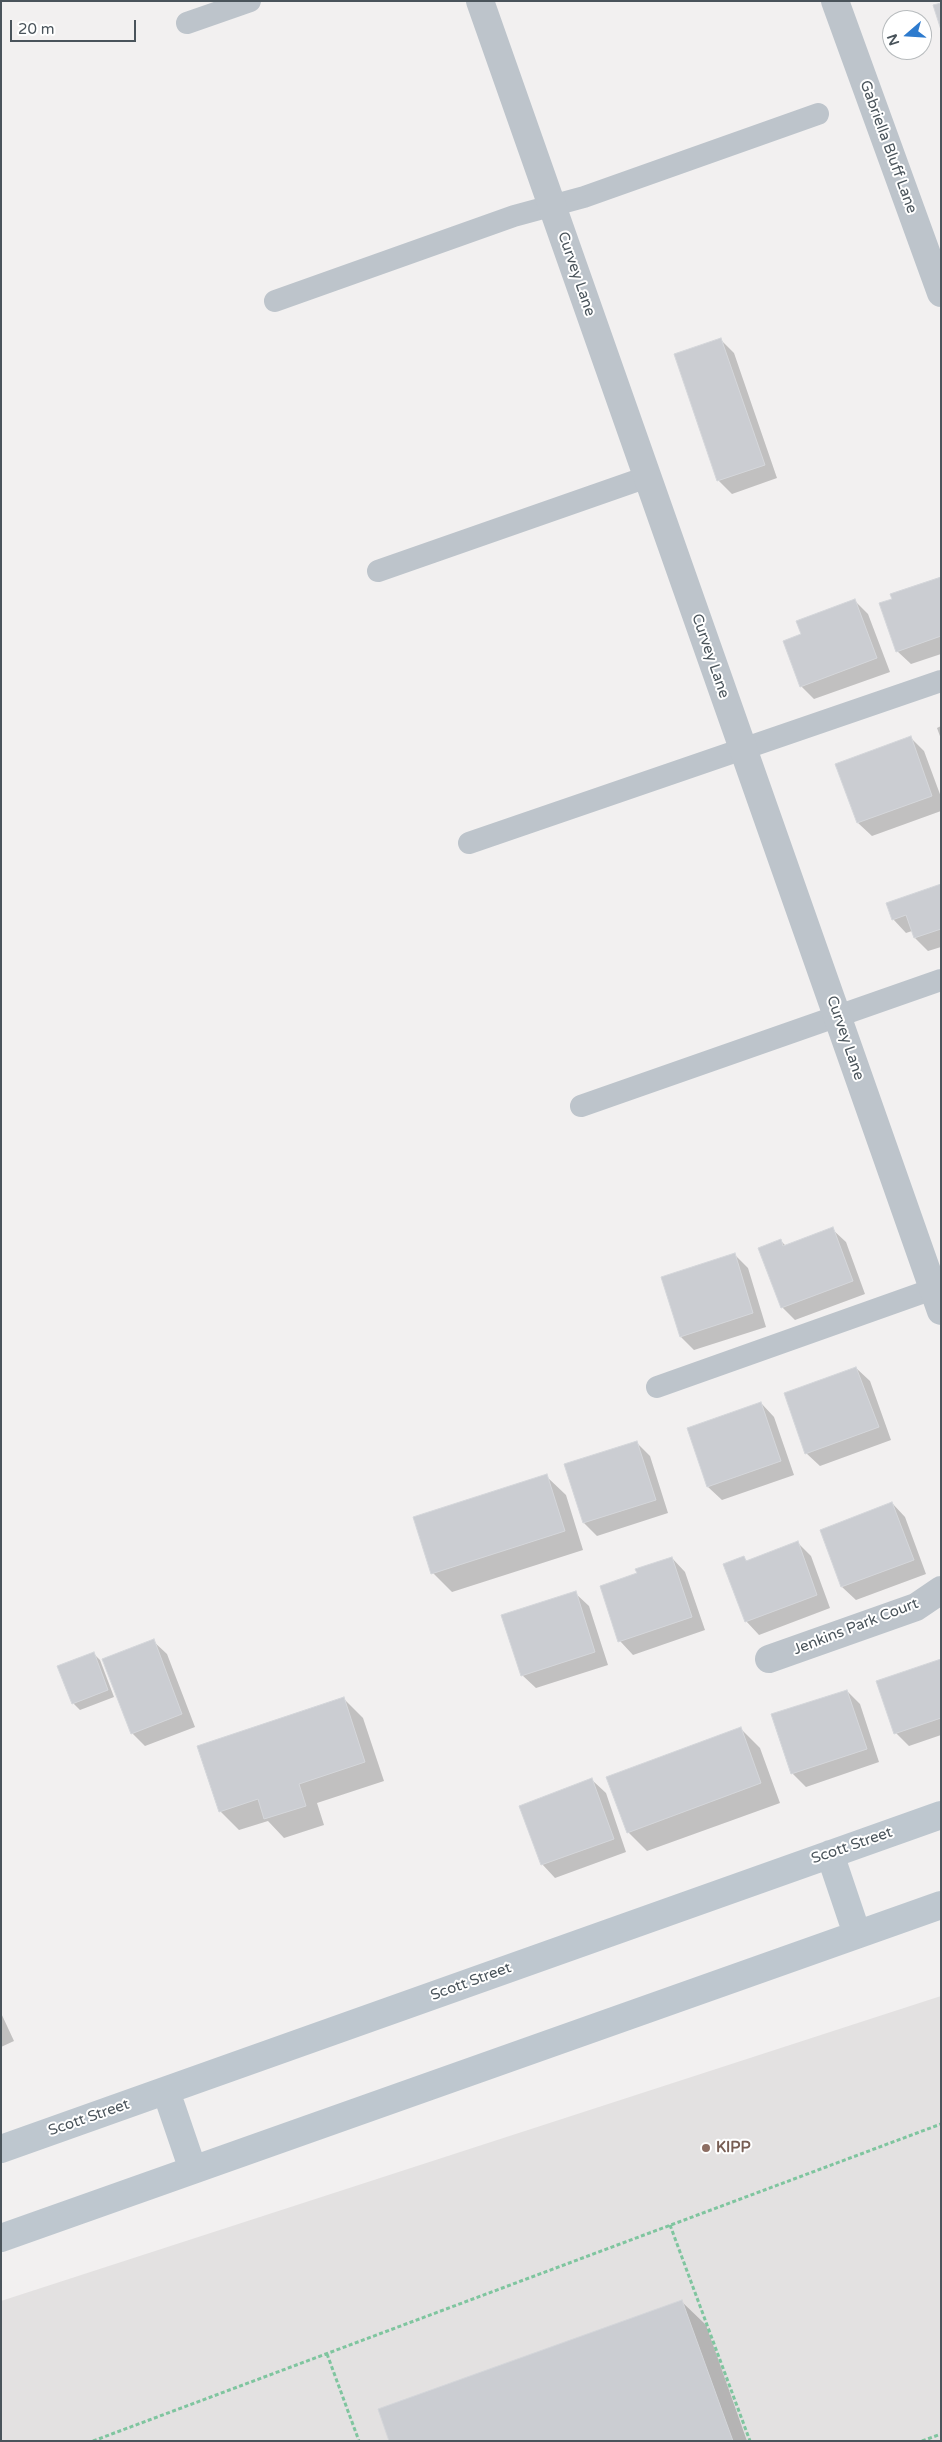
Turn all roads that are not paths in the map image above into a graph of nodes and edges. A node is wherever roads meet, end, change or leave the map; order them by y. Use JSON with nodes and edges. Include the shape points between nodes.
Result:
{"nodes":[{"id":1,"x":250,"y":1,"type":"edge"},
{"id":2,"x":480,"y":1,"type":"edge"},
{"id":3,"x":836,"y":1,"type":"edge"},
{"id":4,"x":187,"y":23,"type":"dead end"},
{"id":5,"x":818,"y":114,"type":"dead end"},
{"id":6,"x":552,"y":207,"type":"junction"},
{"id":7,"x":941,"y":293,"type":"edge"},
{"id":8,"x":275,"y":300,"type":"dead end"},
{"id":9,"x":647,"y":477,"type":"junction"},
{"id":10,"x":378,"y":571,"type":"dead end"},
{"id":11,"x":941,"y":681,"type":"edge"},
{"id":12,"x":743,"y":749,"type":"junction"},
{"id":13,"x":469,"y":843,"type":"dead end"},
{"id":14,"x":941,"y":980,"type":"edge"},
{"id":15,"x":837,"y":1016,"type":"junction"},
{"id":16,"x":580,"y":1106,"type":"dead end"},
{"id":17,"x":937,"y":1300,"type":"edge"},
{"id":18,"x":657,"y":1387,"type":"dead end"},
{"id":19,"x":941,"y":1590,"type":"edge"},
{"id":20,"x":769,"y":1659,"type":"dead end"},
{"id":21,"x":941,"y":1815,"type":"edge"},
{"id":22,"x":830,"y":1854,"type":"junction"},
{"id":23,"x":941,"y":1905,"type":"edge"},
{"id":24,"x":858,"y":1934,"type":"junction"},
{"id":25,"x":166,"y":2091,"type":"junction"},
{"id":26,"x":1,"y":2149,"type":"edge"},
{"id":27,"x":193,"y":2170,"type":"junction"},
{"id":28,"x":1,"y":2238,"type":"edge"}],
"edges":[{"from":1,"to":4,"type":"lane"},
{"from":2,"to":6,"type":"street","name":"Curvey Lane"},
{"from":3,"to":7,"type":"street","name":"Gabriella Bluff Lane"},
{"from":5,"to":6,"type":"lane"},
{"from":6,"to":8,"type":"lane","via":[[514,216]]},
{"from":6,"to":9,"type":"street","name":"Curvey Lane"},
{"from":9,"to":10,"type":"lane"},
{"from":9,"to":12,"type":"street","name":"Curvey Lane"},
{"from":11,"to":12,"type":"lane"},
{"from":12,"to":13,"type":"lane"},
{"from":12,"to":15,"type":"street","name":"Curvey Lane"},
{"from":14,"to":15,"type":"lane"},
{"from":15,"to":16,"type":"lane"},
{"from":15,"to":17,"type":"street","name":"Curvey Lane"},
{"from":17,"to":18,"type":"lane"},
{"from":19,"to":20,"type":"street","name":"Jenkins Park Court","via":[[916,1607]]},
{"from":21,"to":22,"type":"main road","name":"Scott Street"},
{"from":22,"to":24,"type":"main road"},
{"from":22,"to":25,"type":"main road","name":"Scott Street"},
{"from":23,"to":24,"type":"main road"},
{"from":24,"to":27,"type":"main road"},
{"from":25,"to":26,"type":"main road","name":"Scott Street"},
{"from":25,"to":27,"type":"main road"},
{"from":27,"to":28,"type":"main road"}]}
